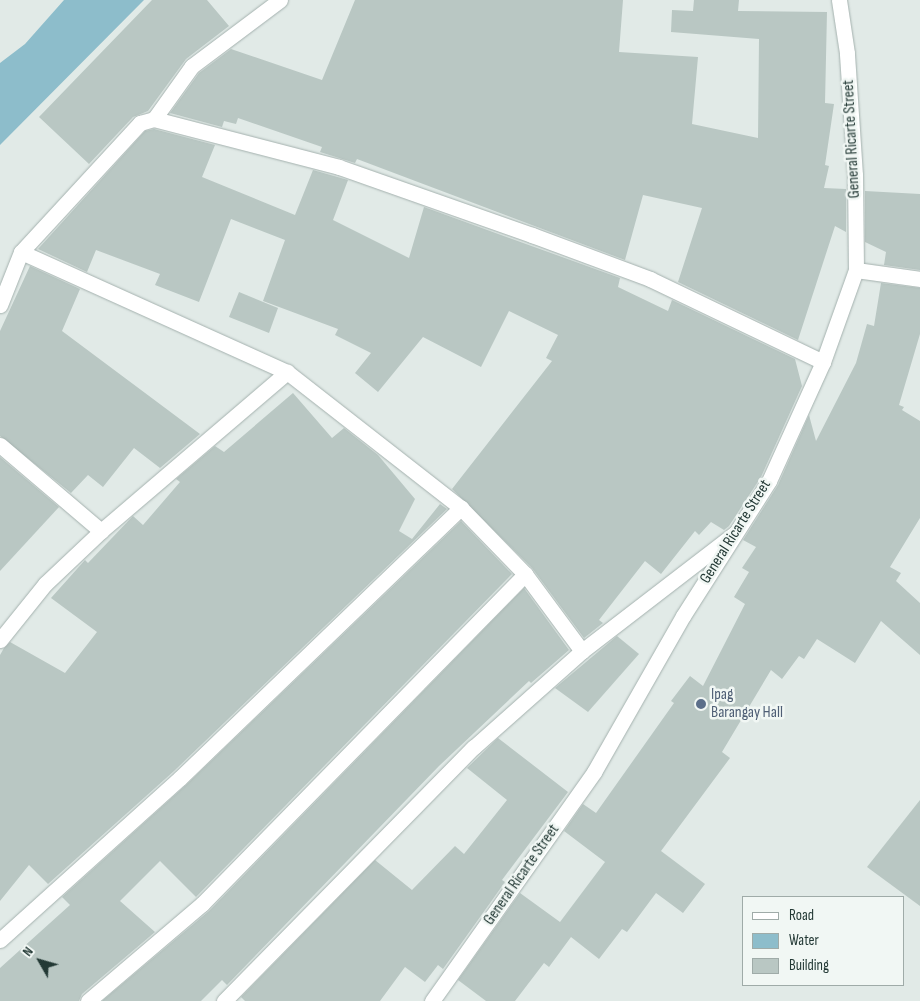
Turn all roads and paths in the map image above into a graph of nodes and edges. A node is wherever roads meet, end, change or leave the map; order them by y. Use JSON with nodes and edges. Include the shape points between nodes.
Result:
{"nodes":[{"id":1,"x":280,"y":0,"type":"edge"},
{"id":2,"x":839,"y":0,"type":"edge"},
{"id":3,"x":154,"y":119,"type":"junction"},
{"id":4,"x":21,"y":252,"type":"junction"},
{"id":5,"x":856,"y":270,"type":"junction"},
{"id":6,"x":920,"y":279,"type":"edge"},
{"id":7,"x":0,"y":305,"type":"edge"},
{"id":8,"x":824,"y":362,"type":"junction"},
{"id":9,"x":287,"y":372,"type":"junction"},
{"id":10,"x":0,"y":445,"type":"edge"},
{"id":11,"x":461,"y":508,"type":"junction"},
{"id":12,"x":101,"y":531,"type":"junction"},
{"id":13,"x":734,"y":534,"type":"junction"},
{"id":14,"x":525,"y":574,"type":"junction"},
{"id":15,"x":0,"y":640,"type":"edge"},
{"id":16,"x":582,"y":651,"type":"junction"},
{"id":17,"x":0,"y":940,"type":"edge"},
{"id":18,"x":88,"y":1001,"type":"edge"},
{"id":19,"x":224,"y":1001,"type":"edge"},
{"id":20,"x":432,"y":1001,"type":"edge"}],
"edges":[{"from":1,"to":3,"type":"street","via":[[192,66]]},
{"from":2,"to":5,"type":"street","name":"General Ricarte Street","via":[[847,53],[855,176]]},
{"from":3,"to":4,"type":"street","via":[[140,123]]},
{"from":3,"to":8,"type":"street","via":[[339,167],[532,235],[650,279]]},
{"from":4,"to":7,"type":"street"},
{"from":4,"to":9,"type":"street"},
{"from":5,"to":6,"type":"street"},
{"from":5,"to":8,"type":"street","name":"General Ricarte Street"},
{"from":8,"to":13,"type":"street","name":"General Ricarte Street","via":[[769,481]]},
{"from":9,"to":11,"type":"street"},
{"from":9,"to":12,"type":"street"},
{"from":10,"to":12,"type":"street"},
{"from":11,"to":14,"type":"street"},
{"from":11,"to":17,"type":"street","via":[[180,778]]},
{"from":12,"to":15,"type":"street","via":[[45,584]]},
{"from":13,"to":16,"type":"street"},
{"from":13,"to":20,"type":"street","name":"General Ricarte Street","via":[[594,772]]},
{"from":14,"to":16,"type":"street"},
{"from":14,"to":18,"type":"street","via":[[202,904]]},
{"from":16,"to":19,"type":"street","via":[[474,747]]}]}
